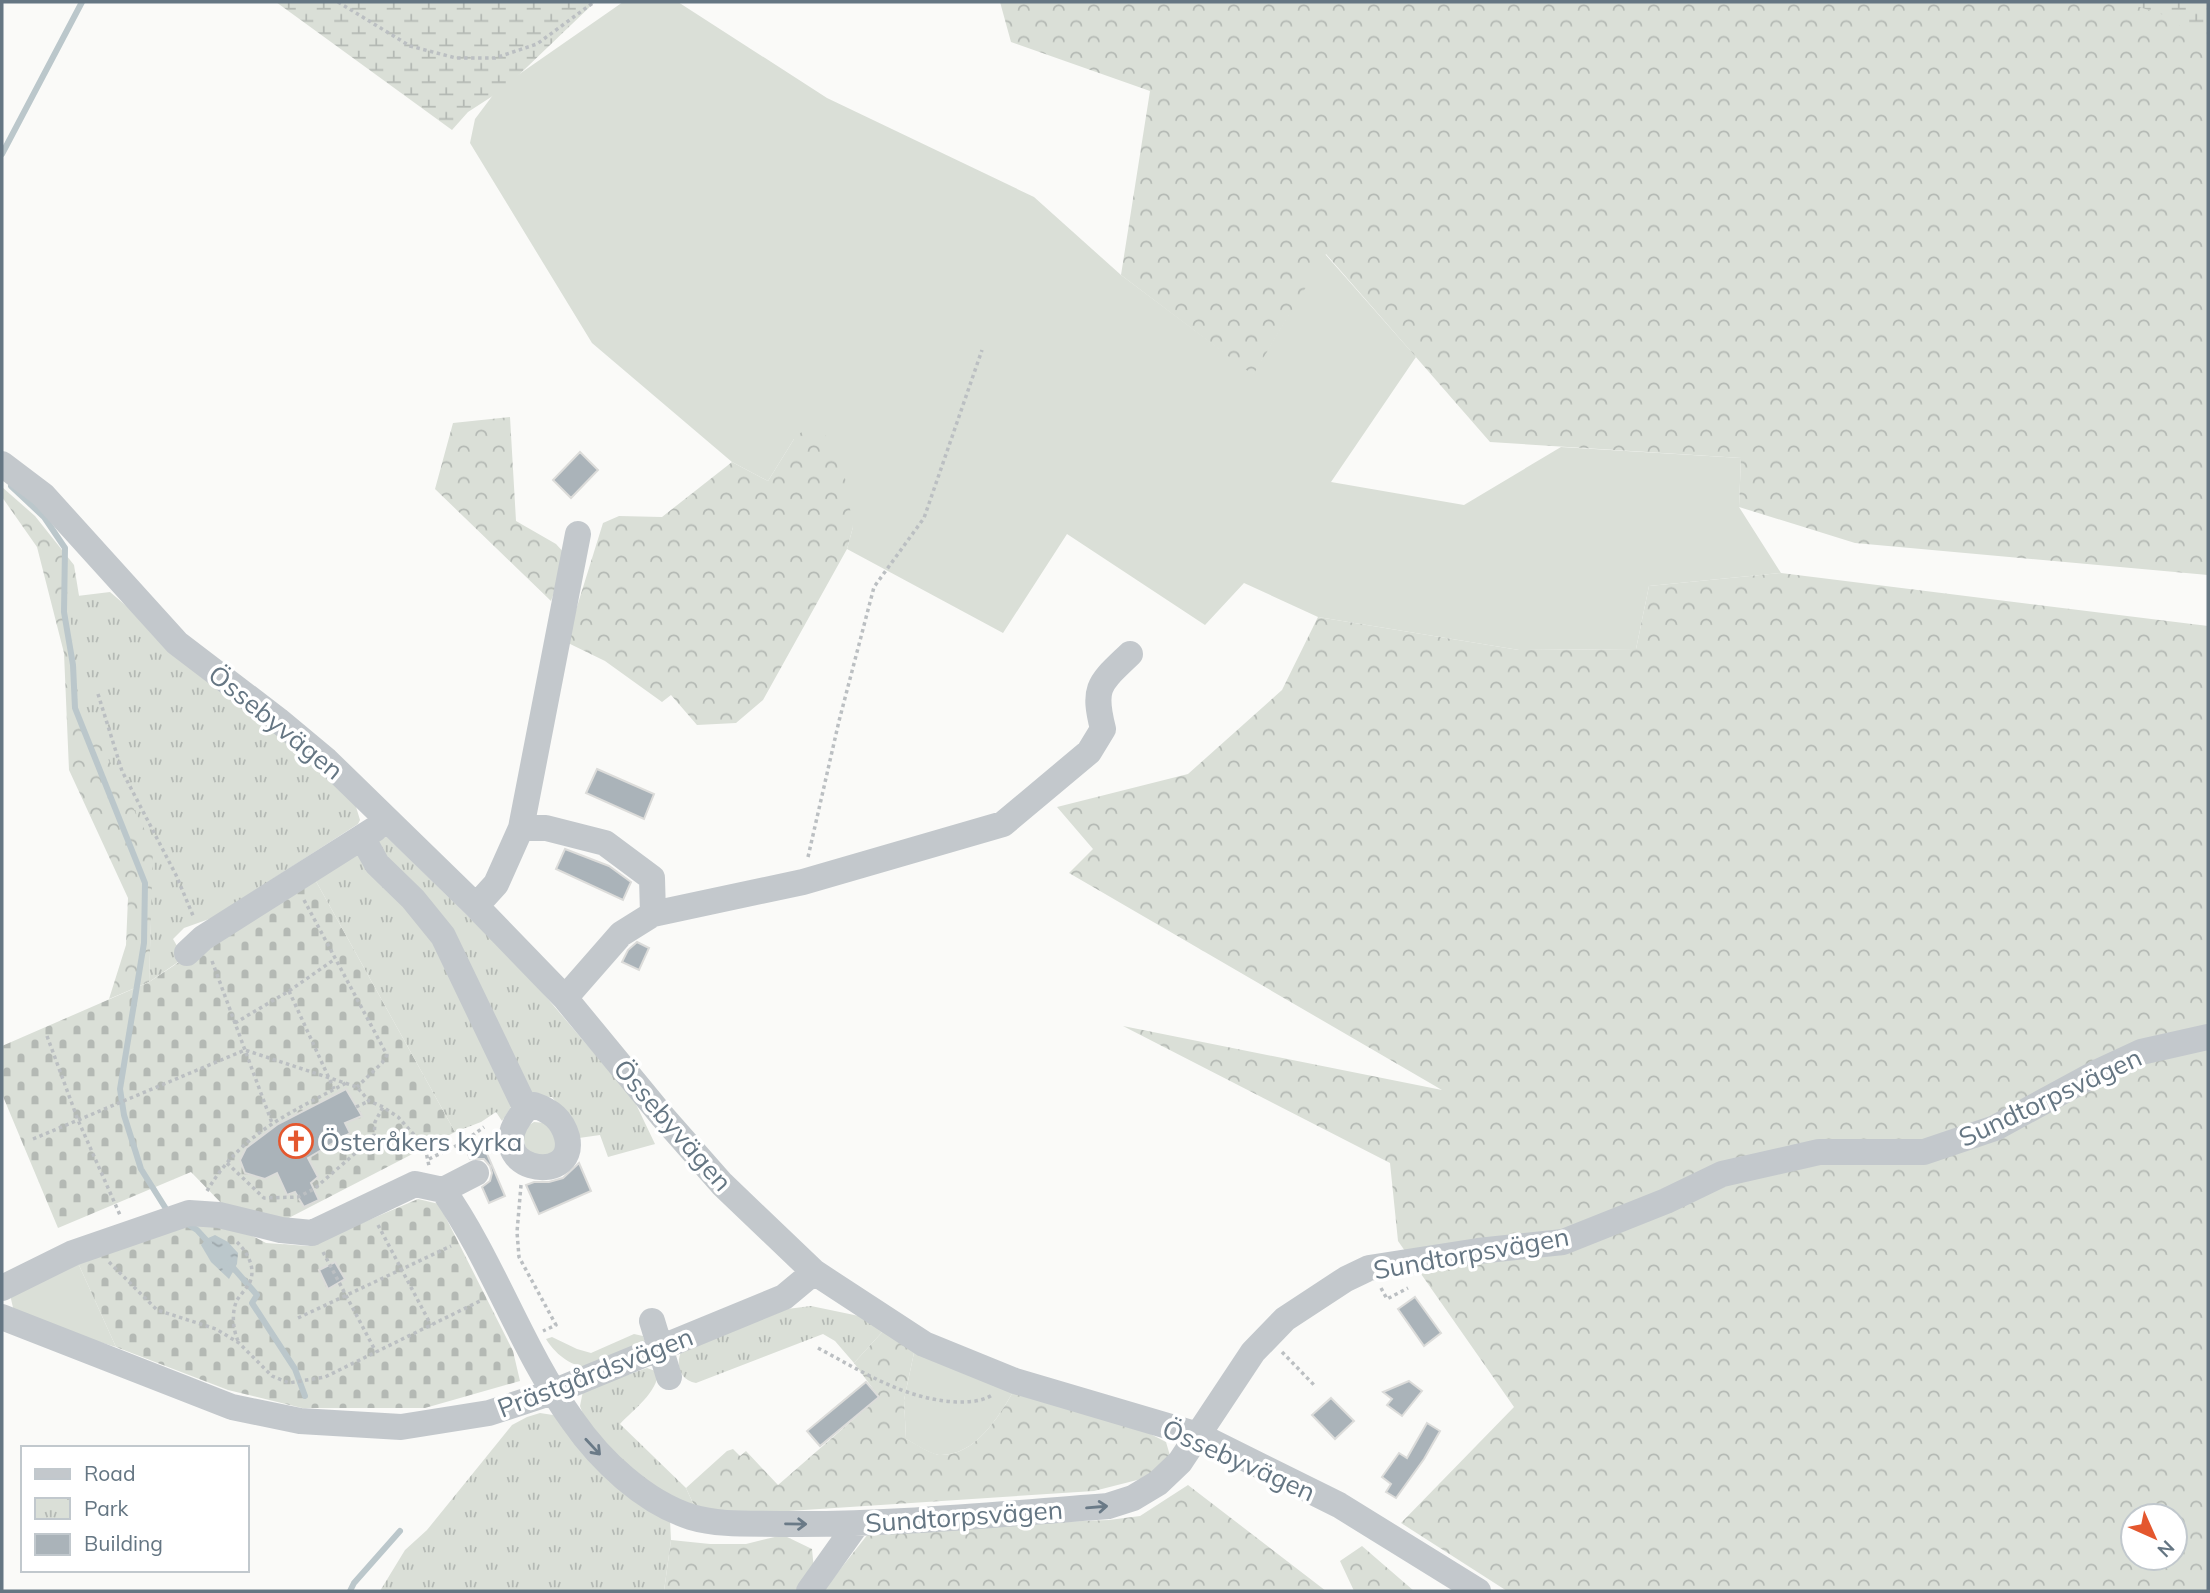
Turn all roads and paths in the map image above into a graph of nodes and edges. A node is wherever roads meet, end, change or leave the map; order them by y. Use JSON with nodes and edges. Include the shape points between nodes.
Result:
{"nodes":[{"id":1,"x":338,"y":2,"type":"edge"},
{"id":2,"x":594,"y":2,"type":"edge"},
{"id":3,"x":982,"y":350,"type":"dead end"},
{"id":4,"x":2,"y":464,"type":"edge"},
{"id":5,"x":578,"y":534,"type":"dead end"},
{"id":6,"x":1130,"y":654,"type":"dead end"},
{"id":7,"x":98,"y":694,"type":"dead end"},
{"id":8,"x":388,"y":821,"type":"junction"},
{"id":9,"x":521,"y":828,"type":"junction"},
{"id":10,"x":362,"y":837,"type":"junction"},
{"id":11,"x":803,"y":882,"type":"junction"},
{"id":12,"x":300,"y":892,"type":"dead end"},
{"id":13,"x":475,"y":906,"type":"junction"},
{"id":14,"x":653,"y":914,"type":"junction"},
{"id":15,"x":195,"y":946,"type":"junction"},
{"id":16,"x":335,"y":959,"type":"junction"},
{"id":17,"x":289,"y":991,"type":"junction"},
{"id":18,"x":565,"y":998,"type":"junction"},
{"id":19,"x":235,"y":1023,"type":"junction"},
{"id":20,"x":47,"y":1036,"type":"dead end"},
{"id":21,"x":2208,"y":1037,"type":"edge"},
{"id":22,"x":245,"y":1050,"type":"junction"},
{"id":23,"x":328,"y":1076,"type":"junction"},
{"id":24,"x":346,"y":1083,"type":"junction"},
{"id":25,"x":357,"y":1087,"type":"junction"},
{"id":26,"x":334,"y":1089,"type":"junction"},
{"id":27,"x":369,"y":1101,"type":"junction"},
{"id":28,"x":356,"y":1107,"type":"dead end"},
{"id":29,"x":383,"y":1107,"type":"junction"},
{"id":30,"x":526,"y":1109,"type":"junction"},
{"id":31,"x":78,"y":1120,"type":"junction"},
{"id":32,"x":272,"y":1123,"type":"junction"},
{"id":33,"x":484,"y":1127,"type":"dead end"},
{"id":34,"x":33,"y":1139,"type":"dead end"},
{"id":35,"x":428,"y":1160,"type":"junction"},
{"id":36,"x":227,"y":1163,"type":"junction"},
{"id":37,"x":501,"y":1164,"type":"junction"},
{"id":38,"x":439,"y":1189,"type":"junction"},
{"id":39,"x":369,"y":1207,"type":"junction"},
{"id":40,"x":197,"y":1213,"type":"junction"},
{"id":41,"x":128,"y":1233,"type":"junction"},
{"id":42,"x":312,"y":1233,"type":"junction"},
{"id":43,"x":473,"y":1236,"type":"junction"},
{"id":44,"x":235,"y":1241,"type":"dead end"},
{"id":45,"x":95,"y":1244,"type":"junction"},
{"id":46,"x":401,"y":1269,"type":"junction"},
{"id":47,"x":814,"y":1272,"type":"junction"},
{"id":48,"x":2,"y":1288,"type":"edge"},
{"id":49,"x":501,"y":1291,"type":"junction"},
{"id":50,"x":347,"y":1295,"type":"junction"},
{"id":51,"x":2,"y":1317,"type":"edge"},
{"id":52,"x":298,"y":1318,"type":"dead end"},
{"id":53,"x":652,"y":1321,"type":"dead end"},
{"id":54,"x":431,"y":1325,"type":"junction"},
{"id":55,"x":556,"y":1325,"type":"dead end"},
{"id":56,"x":1268,"y":1337,"type":"junction"},
{"id":57,"x":239,"y":1343,"type":"junction"},
{"id":58,"x":660,"y":1348,"type":"junction"},
{"id":59,"x":818,"y":1348,"type":"dead end"},
{"id":60,"x":376,"y":1352,"type":"junction"},
{"id":61,"x":669,"y":1377,"type":"dead end"},
{"id":62,"x":1315,"y":1386,"type":"dead end"},
{"id":63,"x":552,"y":1392,"type":"junction"},
{"id":64,"x":964,"y":1402,"type":"dead end"},
{"id":65,"x":1198,"y":1436,"type":"junction"},
{"id":66,"x":856,"y":1525,"type":"junction"},
{"id":67,"x":809,"y":1591,"type":"edge"},
{"id":68,"x":1478,"y":1591,"type":"edge"}],
"edges":[{"from":1,"to":2,"type":"path","via":[[410,46],[456,58],[495,58],[537,44]]},
{"from":3,"to":11,"type":"path","via":[[924,518],[874,587]]},
{"from":4,"to":8,"type":"street","name":"Össebyvägen","via":[[43,495],[177,643],[326,760]]},
{"from":5,"to":9,"type":"street"},
{"from":6,"to":11,"type":"street","via":[[1101,682],[1096,704],[1103,729],[1089,752],[1003,824]]},
{"from":7,"to":15,"type":"path","via":[[121,771],[176,875]]},
{"from":8,"to":10,"type":"street"},
{"from":8,"to":13,"type":"street","name":"Össebyvägen"},
{"from":9,"to":13,"type":"street","via":[[496,884]]},
{"from":9,"to":14,"type":"street","via":[[546,828],[605,843],[653,878]]},
{"from":10,"to":15,"type":"street"},
{"from":10,"to":30,"type":"street","via":[[377,864],[443,936]]},
{"from":11,"to":14,"type":"street"},
{"from":12,"to":16,"type":"path"},
{"from":13,"to":18,"type":"street","name":"Össebyvägen"},
{"from":14,"to":18,"type":"street","via":[[621,934]]},
{"from":15,"to":19,"type":"path"},
{"from":16,"to":17,"type":"path"},
{"from":16,"to":25,"type":"path","via":[[387,1055]]},
{"from":17,"to":19,"type":"path"},
{"from":17,"to":23,"type":"path"},
{"from":18,"to":47,"type":"street","name":"Össebyvägen","via":[[723,1184]]},
{"from":19,"to":22,"type":"path"},
{"from":20,"to":31,"type":"path"},
{"from":21,"to":56,"type":"street","name":"Sundtorpsvägen","via":[[2141,1052],[1996,1128],[1924,1153],[1819,1152],[1722,1174],[1563,1242],[1369,1268],[1285,1319]]},
{"from":22,"to":23,"type":"path"},
{"from":22,"to":31,"type":"path"},
{"from":22,"to":32,"type":"path"},
{"from":23,"to":24,"type":"path"},
{"from":23,"to":26,"type":"path"},
{"from":24,"to":25,"type":"path"},
{"from":24,"to":26,"type":"path"},
{"from":25,"to":27,"type":"path"},
{"from":26,"to":32,"type":"path"},
{"from":27,"to":28,"type":"path"},
{"from":27,"to":29,"type":"path"},
{"from":29,"to":35,"type":"path","via":[[425,1147]]},
{"from":29,"to":36,"type":"path","via":[[374,1137],[314,1189],[298,1197],[264,1198]]},
{"from":30,"to":37,"type":"street","via":[[514,1122]]},
{"from":30,"to":37,"type":"street","via":[[534,1105],[549,1110],[564,1125],[569,1146],[566,1157],[554,1166]]},
{"from":31,"to":34,"type":"path"},
{"from":31,"to":41,"type":"path"},
{"from":32,"to":36,"type":"path"},
{"from":33,"to":35,"type":"path"},
{"from":35,"to":38,"type":"path"},
{"from":36,"to":40,"type":"path"},
{"from":37,"to":38,"type":"street"},
{"from":37,"to":55,"type":"path","via":[[519,1257]]},
{"from":38,"to":39,"type":"street","via":[[415,1184]]},
{"from":38,"to":43,"type":"street","name":"Sundtorpsvägen"},
{"from":39,"to":42,"type":"street"},
{"from":39,"to":46,"type":"path"},
{"from":40,"to":41,"type":"street"},
{"from":40,"to":42,"type":"street"},
{"from":41,"to":45,"type":"street"},
{"from":42,"to":50,"type":"path"},
{"from":43,"to":46,"type":"path"},
{"from":43,"to":49,"type":"street","name":"Sundtorpsvägen"},
{"from":44,"to":57,"type":"path","via":[[250,1262],[251,1280],[236,1302],[233,1323]]},
{"from":45,"to":48,"type":"street"},
{"from":45,"to":57,"type":"path","via":[[100,1255],[157,1310],[216,1329]]},
{"from":46,"to":50,"type":"path"},
{"from":46,"to":54,"type":"path"},
{"from":47,"to":58,"type":"street","name":"Prästgårdsvägen","via":[[784,1297]]},
{"from":47,"to":65,"type":"street","name":"Össebyvägen","via":[[923,1344],[1015,1381]]},
{"from":49,"to":54,"type":"path"},
{"from":49,"to":63,"type":"street","name":"Sundtorpsvägen"},
{"from":50,"to":52,"type":"path"},
{"from":50,"to":60,"type":"path"},
{"from":51,"to":63,"type":"street","name":"Prästgårdsvägen","via":[[232,1407],[300,1420],[401,1427],[489,1413]]},
{"from":53,"to":58,"type":"street"},
{"from":54,"to":60,"type":"path"},
{"from":56,"to":62,"type":"path"},
{"from":56,"to":65,"type":"street","name":"Sundtorpsvägen","via":[[1253,1352]]},
{"from":57,"to":60,"type":"path","via":[[272,1376],[289,1383],[325,1377]]},
{"from":58,"to":61,"type":"street"},
{"from":58,"to":63,"type":"street","name":"Prästgårdsvägen"},
{"from":59,"to":64,"type":"path","via":[[901,1392],[932,1401]]},
{"from":63,"to":66,"type":"street","name":"Sundtorpsvägen","one_way":true,"via":[[591,1447],[642,1490],[689,1516],[729,1523]]},
{"from":66,"to":65,"type":"street","name":"Sundtorpsvägen","one_way":true,"via":[[1108,1506],[1158,1483]]},
{"from":65,"to":68,"type":"street","name":"Össebyvägen","via":[[1339,1505]]},
{"from":66,"to":67,"type":"street"}]}
